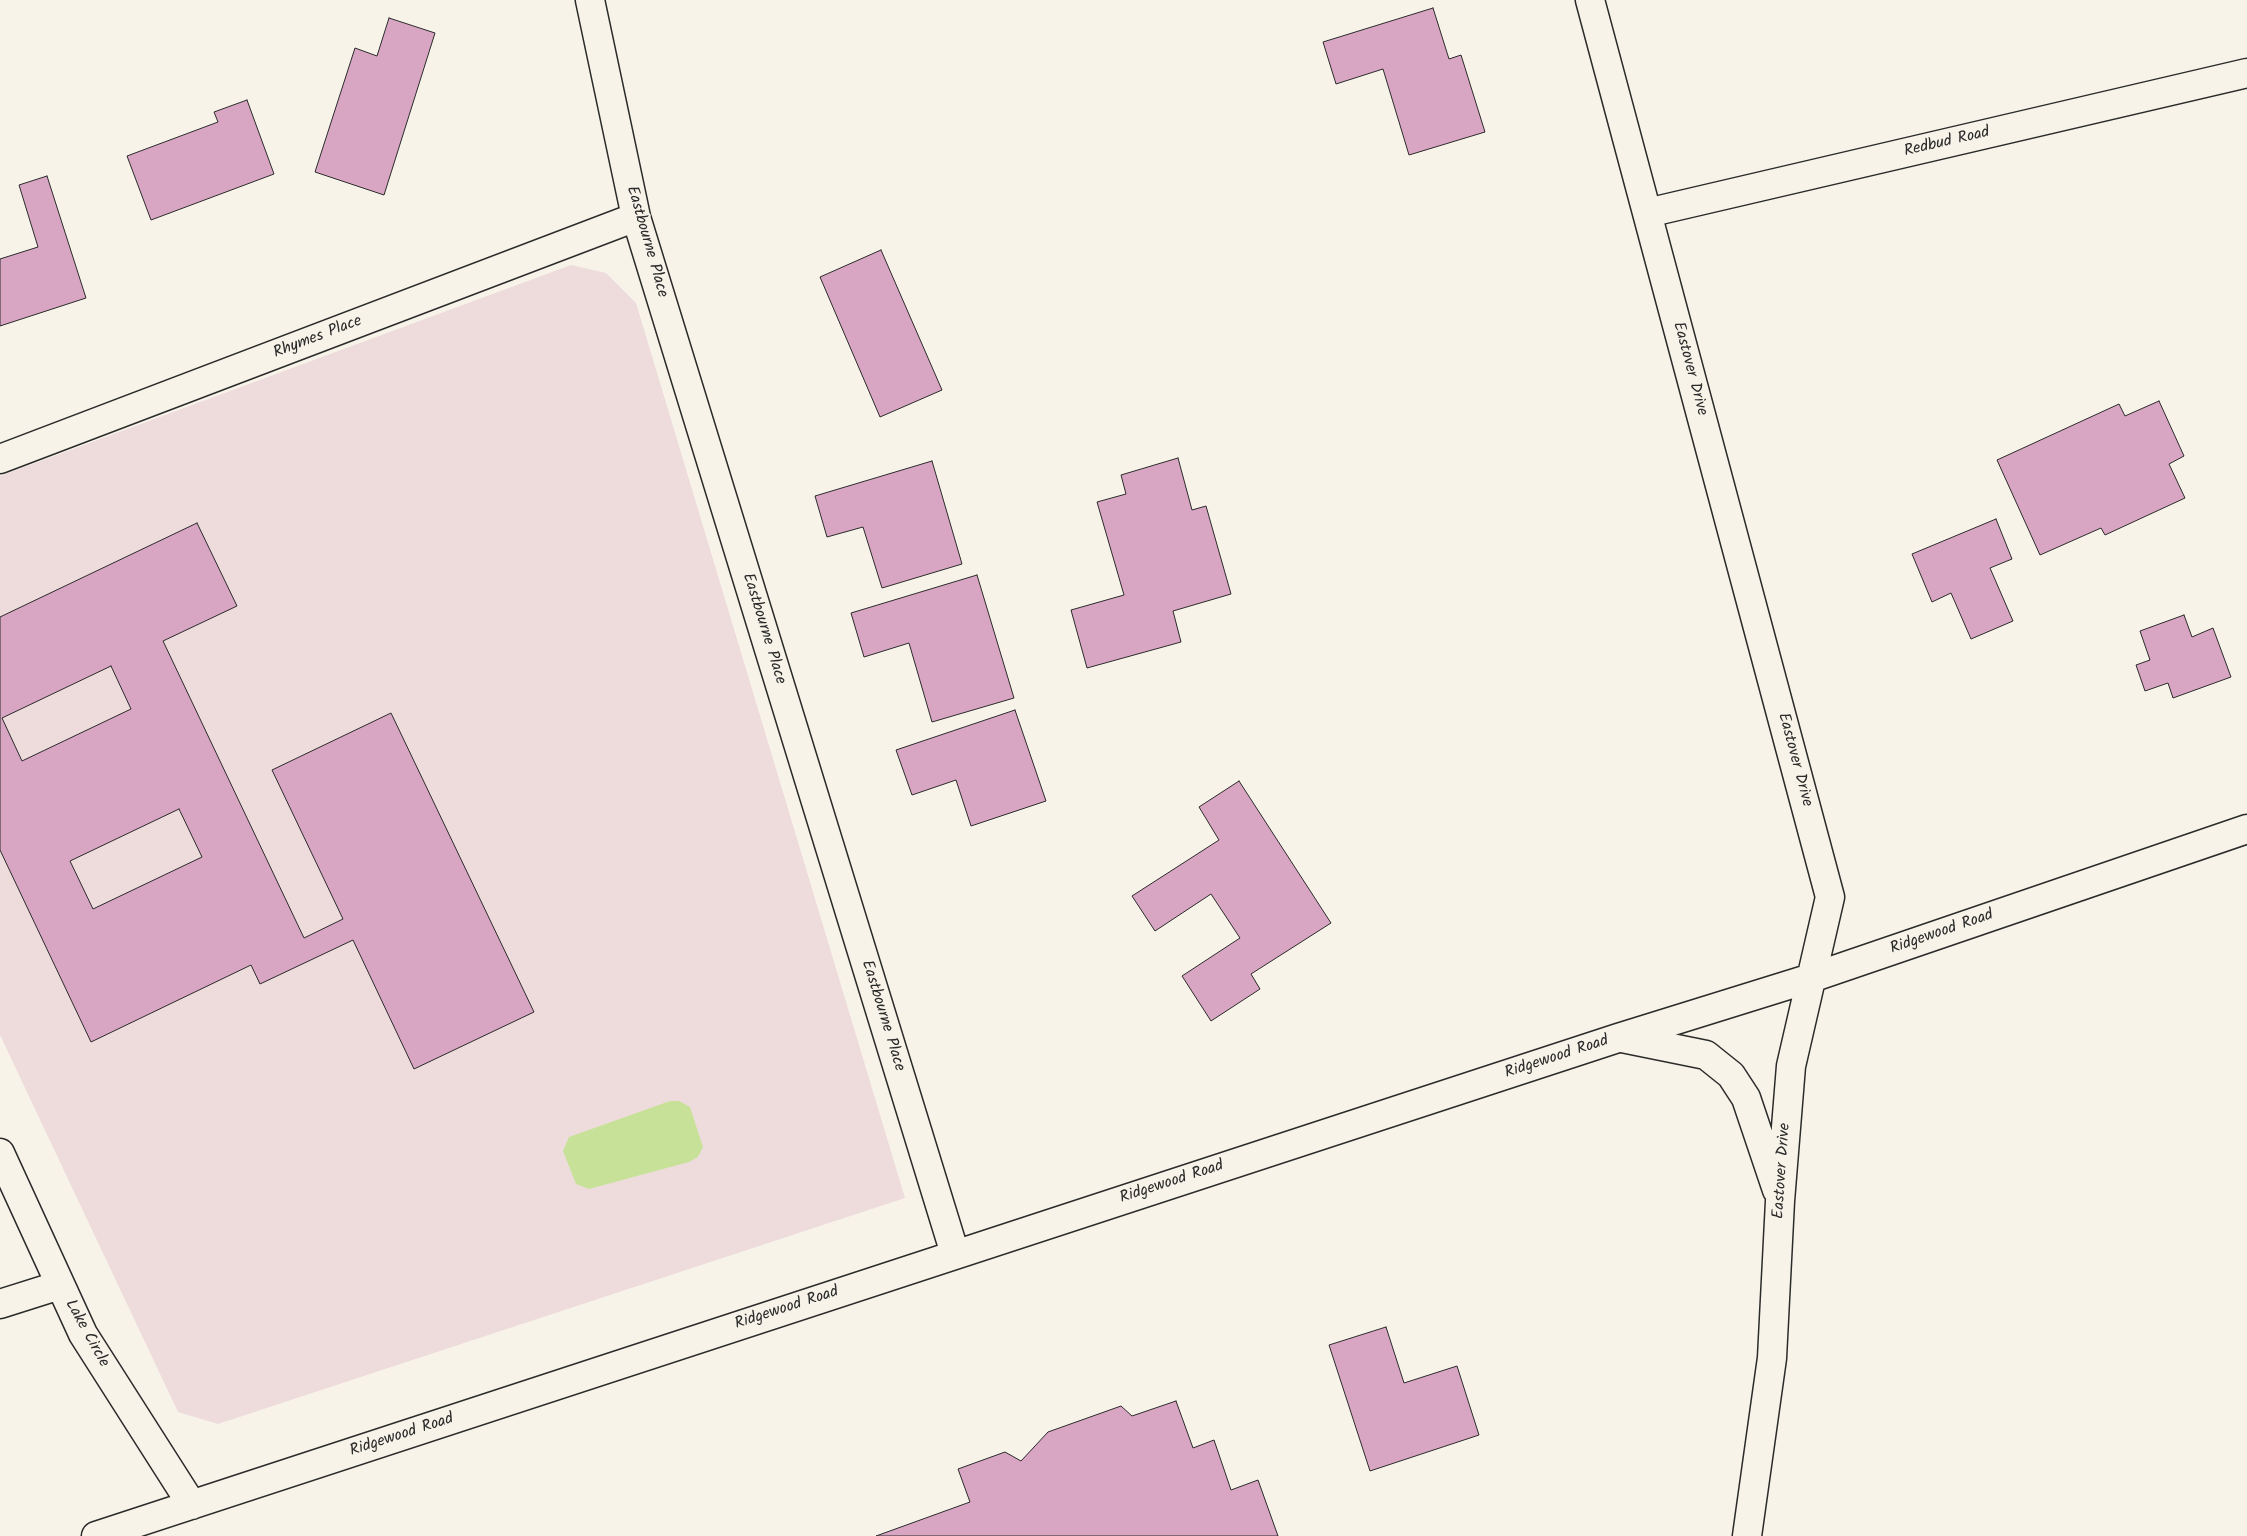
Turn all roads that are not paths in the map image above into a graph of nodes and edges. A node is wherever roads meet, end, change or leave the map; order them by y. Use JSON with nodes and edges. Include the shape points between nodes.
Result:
{"nodes":[{"id":1,"x":590,"y":0,"type":"edge"},
{"id":2,"x":1590,"y":0,"type":"edge"},
{"id":3,"x":2247,"y":73,"type":"edge"},
{"id":4,"x":1647,"y":213,"type":"junction"},
{"id":5,"x":636,"y":217,"type":"junction"},
{"id":6,"x":0,"y":459,"type":"edge"},
{"id":7,"x":2247,"y":829,"type":"edge"},
{"id":8,"x":1811,"y":978,"type":"junction"},
{"id":9,"x":1618,"y":1038,"type":"junction"},
{"id":10,"x":0,"y":1153,"type":"edge"},
{"id":11,"x":1780,"y":1201,"type":"junction"},
{"id":12,"x":955,"y":1254,"type":"junction"},
{"id":13,"x":60,"y":1285,"type":"junction"},
{"id":14,"x":0,"y":1304,"type":"edge"},
{"id":15,"x":192,"y":1505,"type":"junction"},
{"id":16,"x":96,"y":1536,"type":"edge"},
{"id":17,"x":1746,"y":1536,"type":"edge"}],
"edges":[{"from":1,"to":5,"type":"street","name":"Eastbourne Place"},
{"from":2,"to":4,"type":"street","name":"Eastover Drive"},
{"from":3,"to":4,"type":"street","name":"Redbud Road"},
{"from":4,"to":8,"type":"street","name":"Eastover Drive","via":[[1830,897]]},
{"from":5,"to":6,"type":"street","name":"Rhymes Place"},
{"from":5,"to":12,"type":"street","name":"Eastbourne Place"},
{"from":7,"to":8,"type":"street","name":"Ridgewood Road"},
{"from":8,"to":9,"type":"street","name":"Ridgewood Road"},
{"from":8,"to":11,"type":"street","name":"Eastover Drive","via":[[1791,1066]]},
{"from":9,"to":11,"type":"street","via":[[1706,1055],[1731,1075],[1746,1098]]},
{"from":9,"to":12,"type":"street","name":"Ridgewood Road"},
{"from":10,"to":13,"type":"street","name":"Lake Circle"},
{"from":11,"to":17,"type":"street","name":"Eastover Drive","via":[[1772,1358]]},
{"from":12,"to":15,"type":"street","name":"Ridgewood Road"},
{"from":13,"to":14,"type":"street"},
{"from":13,"to":15,"type":"street","name":"Lake Circle","via":[[83,1334]]},
{"from":15,"to":16,"type":"street","name":"Ridgewood Road"}]}
